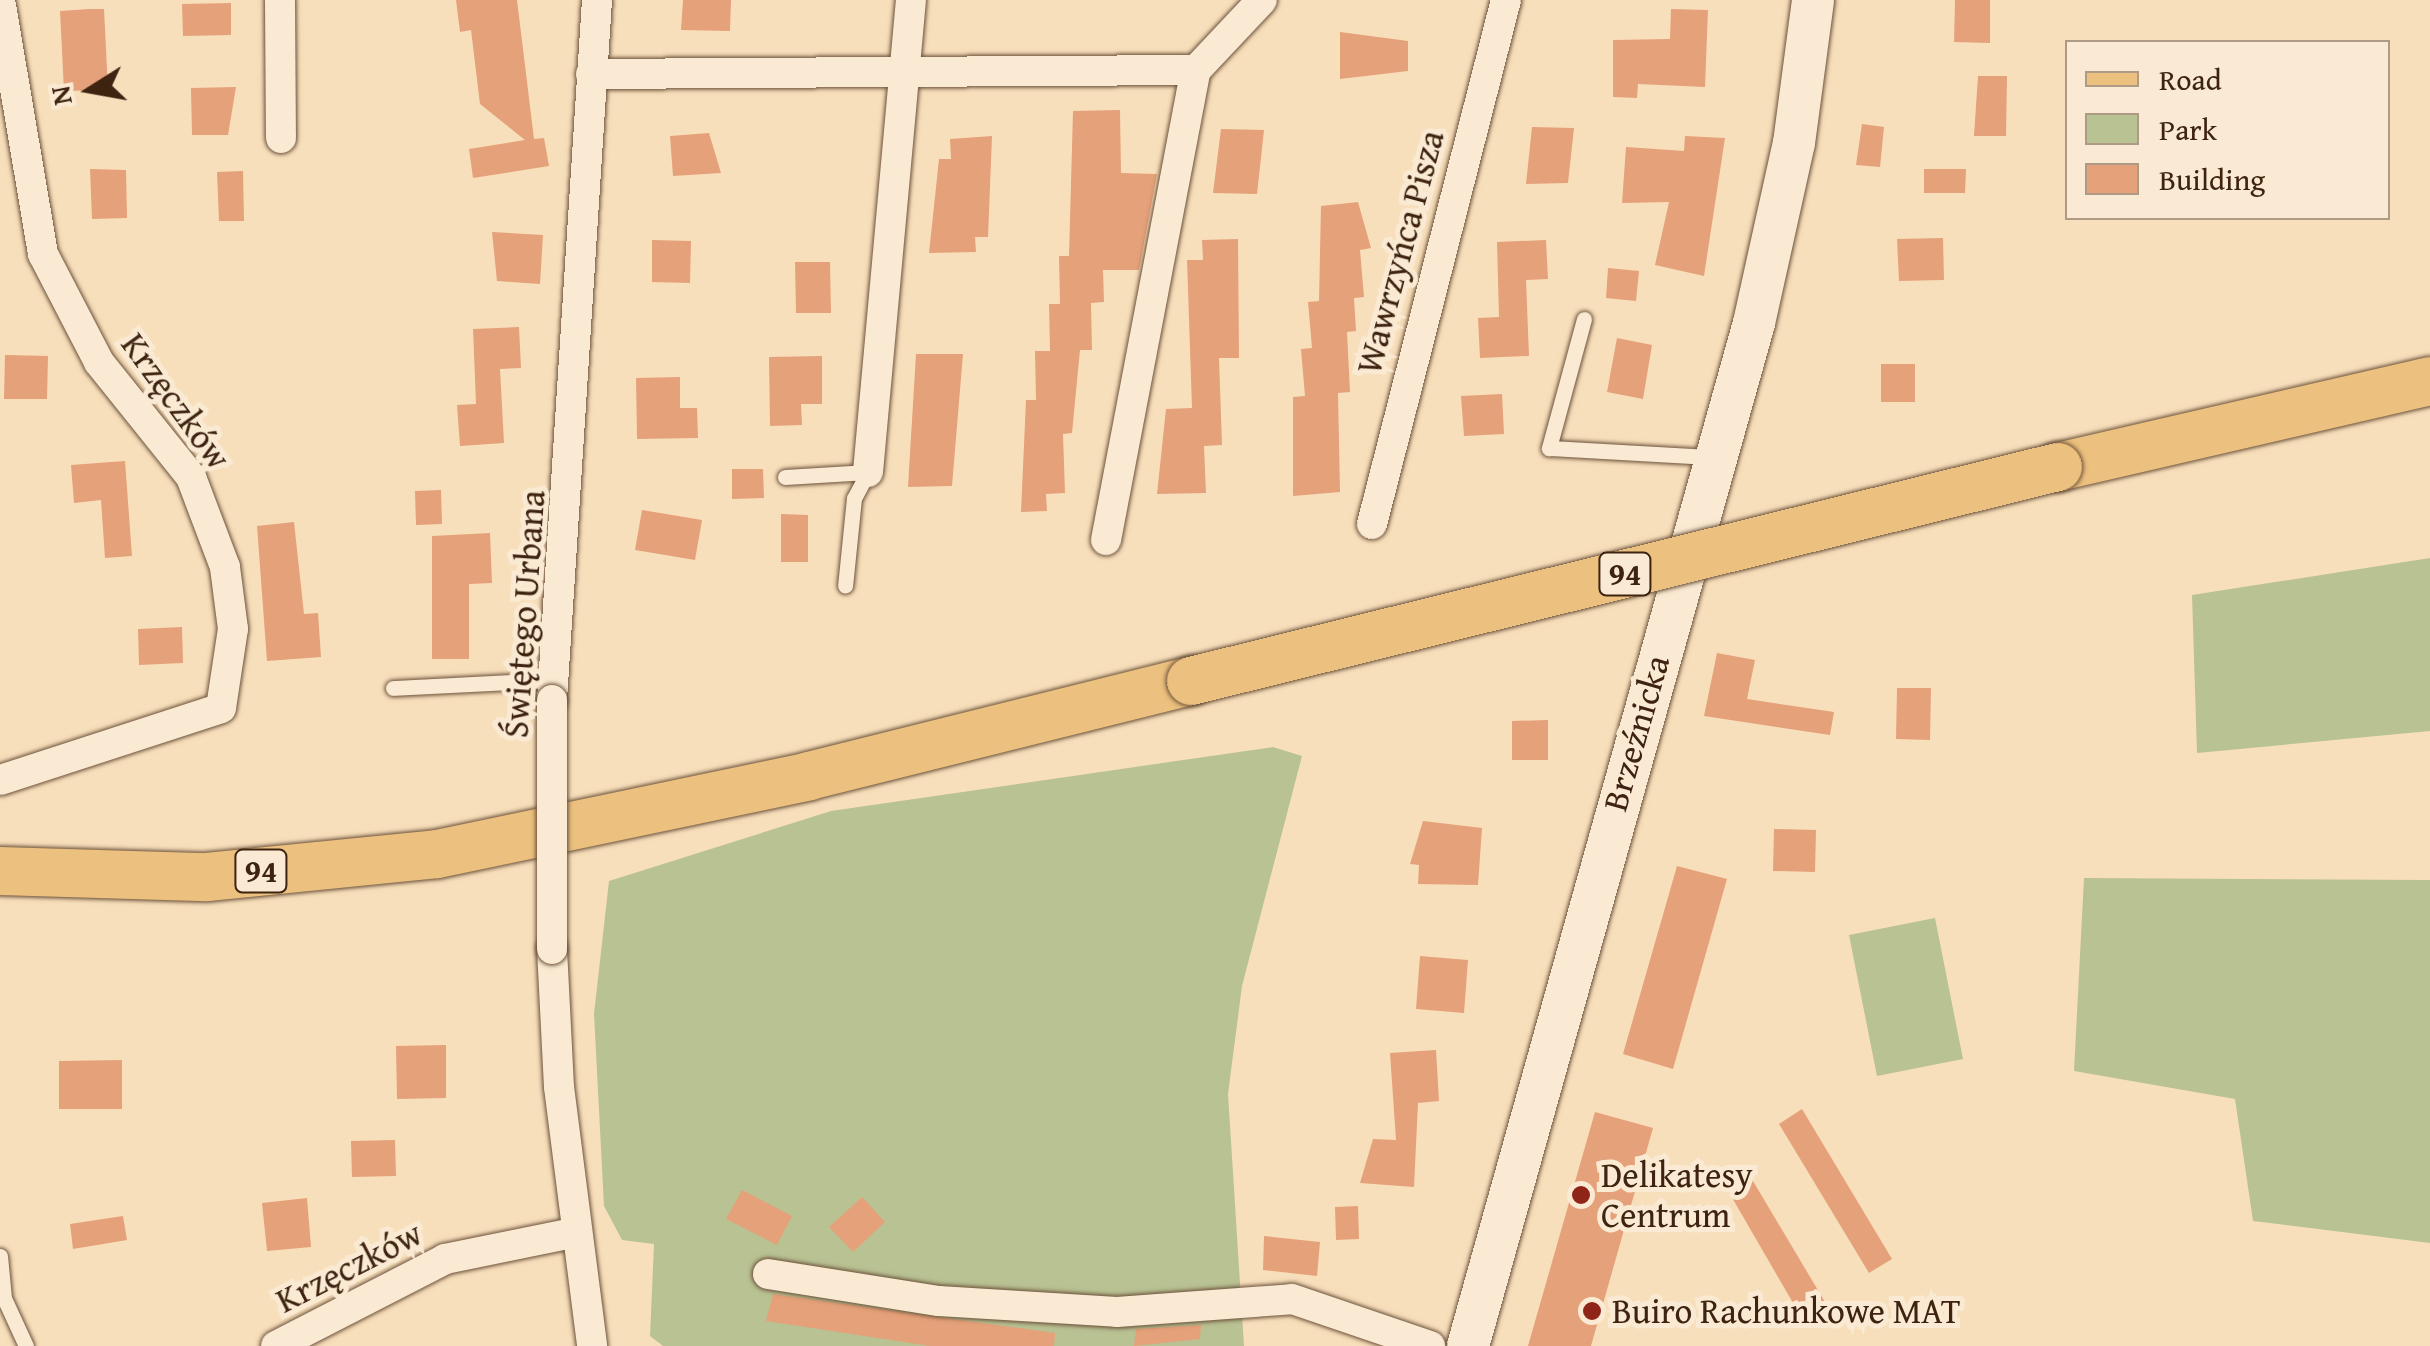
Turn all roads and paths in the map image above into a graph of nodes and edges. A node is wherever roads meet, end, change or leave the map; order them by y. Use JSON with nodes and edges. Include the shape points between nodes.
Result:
{"nodes":[{"id":1,"x":0,"y":0,"type":"edge"},
{"id":2,"x":280,"y":0,"type":"edge"},
{"id":3,"x":597,"y":0,"type":"edge"},
{"id":4,"x":911,"y":0,"type":"edge"},
{"id":5,"x":1262,"y":0,"type":"edge"},
{"id":6,"x":1506,"y":0,"type":"edge"},
{"id":7,"x":1813,"y":0,"type":"edge"},
{"id":8,"x":905,"y":70,"type":"junction"},
{"id":9,"x":1196,"y":70,"type":"junction"},
{"id":10,"x":591,"y":74,"type":"junction"},
{"id":11,"x":281,"y":138,"type":"dead end"},
{"id":12,"x":1584,"y":319,"type":"dead end"},
{"id":13,"x":2430,"y":381,"type":"edge"},
{"id":14,"x":1715,"y":458,"type":"junction"},
{"id":15,"x":868,"y":472,"type":"junction"},
{"id":16,"x":785,"y":477,"type":"dead end"},
{"id":17,"x":1372,"y":524,"type":"dead end"},
{"id":18,"x":1106,"y":540,"type":"dead end"},
{"id":19,"x":846,"y":586,"type":"dead end"},
{"id":20,"x":393,"y":688,"type":"dead end"},
{"id":21,"x":552,"y":690,"type":"junction"},
{"id":22,"x":0,"y":780,"type":"edge"},
{"id":23,"x":0,"y":871,"type":"edge"},
{"id":24,"x":573,"y":1233,"type":"junction"},
{"id":25,"x":0,"y":1256,"type":"edge"},
{"id":26,"x":768,"y":1274,"type":"dead end"},
{"id":27,"x":26,"y":1346,"type":"edge"},
{"id":28,"x":276,"y":1346,"type":"edge"},
{"id":29,"x":592,"y":1346,"type":"edge"},
{"id":30,"x":1430,"y":1346,"type":"edge"},
{"id":31,"x":1468,"y":1346,"type":"edge"}],
"edges":[{"from":1,"to":22,"type":"street","name":"Krzęczków","via":[[43,254],[80,332],[208,510],[234,629],[220,708]]},
{"from":2,"to":11,"type":"street"},
{"from":3,"to":10,"type":"street","name":"Świętego Urbana"},
{"from":4,"to":8,"type":"street"},
{"from":5,"to":9,"type":"street"},
{"from":6,"to":17,"type":"street","name":"Wawrzyńca Pisza"},
{"from":7,"to":14,"type":"street","name":"Brzeźnicka","via":[[1794,143]]},
{"from":8,"to":9,"type":"street"},
{"from":8,"to":10,"type":"street"},
{"from":8,"to":15,"type":"street"},
{"from":9,"to":18,"type":"street"},
{"from":10,"to":21,"type":"street","name":"Świętego Urbana"},
{"from":12,"to":14,"type":"lane","via":[[1549,448]]},
{"from":13,"to":23,"type":"main road","number":"94","bridge":true,"via":[[809,776],[437,854],[207,876]]},
{"from":14,"to":31,"type":"street","name":"Brzeźnicka"},
{"from":15,"to":16,"type":"lane"},
{"from":15,"to":19,"type":"lane","via":[[854,498]]},
{"from":20,"to":21,"type":"lane"},
{"from":21,"to":24,"type":"street","name":"Świętego Urbana","bridge":true,"via":[[552,949]]},
{"from":24,"to":28,"type":"street","name":"Krzęczków","via":[[444,1259]]},
{"from":24,"to":29,"type":"street","name":"Świętego Urbana"},
{"from":25,"to":27,"type":"lane","via":[[4,1298]]},
{"from":26,"to":30,"type":"street","via":[[939,1300],[1117,1312],[1292,1299]]}]}
